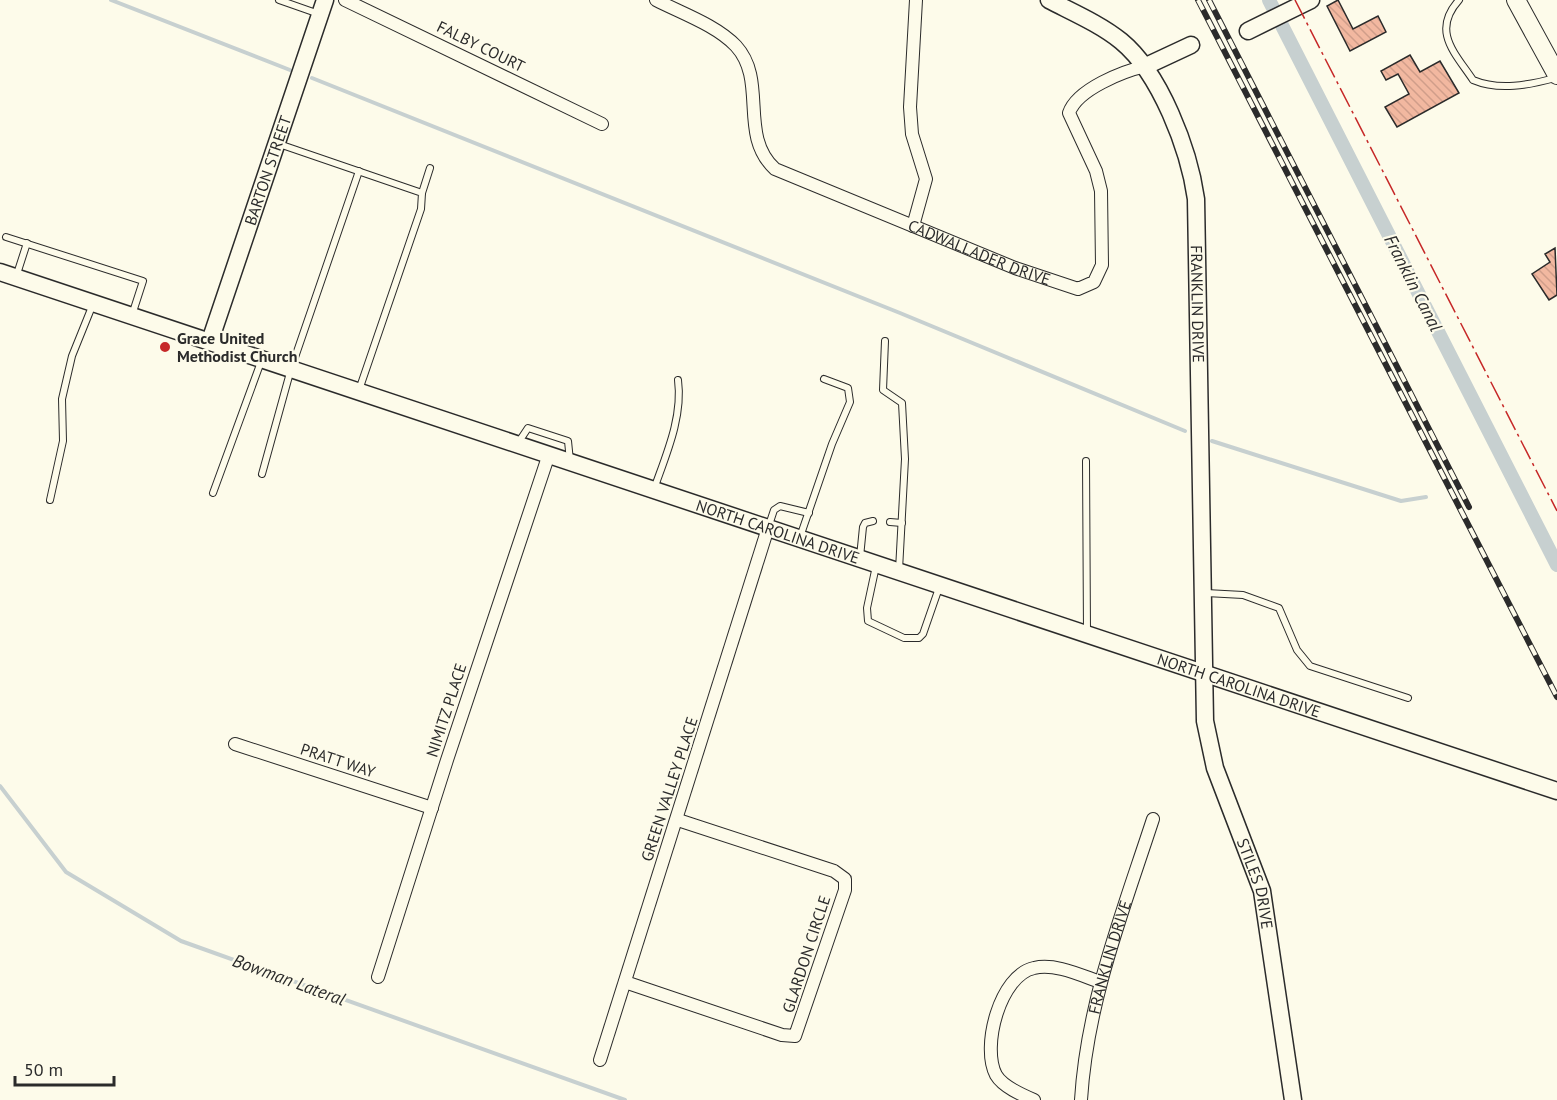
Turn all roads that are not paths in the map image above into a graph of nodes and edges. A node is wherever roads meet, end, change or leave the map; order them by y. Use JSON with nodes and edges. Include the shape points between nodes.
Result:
{"nodes":[{"id":1,"x":279,"y":0,"type":"edge"},
{"id":2,"x":345,"y":0,"type":"edge"},
{"id":3,"x":656,"y":0,"type":"edge"},
{"id":4,"x":916,"y":0,"type":"edge"},
{"id":5,"x":1049,"y":0,"type":"edge"},
{"id":6,"x":1311,"y":0,"type":"edge"},
{"id":7,"x":1459,"y":0,"type":"edge"},
{"id":8,"x":1516,"y":0,"type":"edge"},
{"id":9,"x":322,"y":7,"type":"edge"},
{"id":10,"x":1248,"y":31,"type":"dead end"},
{"id":11,"x":1191,"y":45,"type":"dead end"},
{"id":12,"x":1146,"y":66,"type":"junction"},
{"id":13,"x":1556,"y":71,"type":"edge"},
{"id":14,"x":602,"y":124,"type":"dead end"},
{"id":15,"x":276,"y":143,"type":"junction"},
{"id":16,"x":430,"y":168,"type":"dead end"},
{"id":17,"x":359,"y":171,"type":"junction"},
{"id":18,"x":422,"y":193,"type":"junction"},
{"id":19,"x":913,"y":226,"type":"junction"},
{"id":20,"x":6,"y":237,"type":"dead end"},
{"id":21,"x":27,"y":243,"type":"junction"},
{"id":22,"x":0,"y":272,"type":"edge"},
{"id":23,"x":16,"y":278,"type":"junction"},
{"id":24,"x":93,"y":304,"type":"junction"},
{"id":25,"x":132,"y":316,"type":"junction"},
{"id":26,"x":210,"y":341,"type":"junction"},
{"id":27,"x":885,"y":341,"type":"dead end"},
{"id":28,"x":262,"y":359,"type":"junction"},
{"id":29,"x":291,"y":369,"type":"junction"},
{"id":30,"x":824,"y":379,"type":"dead end"},
{"id":31,"x":678,"y":380,"type":"dead end"},
{"id":32,"x":359,"y":392,"type":"junction"},
{"id":33,"x":518,"y":444,"type":"junction"},
{"id":34,"x":549,"y":454,"type":"junction"},
{"id":35,"x":570,"y":461,"type":"junction"},
{"id":36,"x":1086,"y":461,"type":"dead end"},
{"id":37,"x":262,"y":474,"type":"dead end"},
{"id":38,"x":654,"y":490,"type":"junction"},
{"id":39,"x":213,"y":493,"type":"dead end"},
{"id":40,"x":50,"y":500,"type":"dead end"},
{"id":41,"x":809,"y":513,"type":"junction"},
{"id":42,"x":873,"y":521,"type":"dead end"},
{"id":43,"x":890,"y":522,"type":"dead end"},
{"id":44,"x":902,"y":523,"type":"junction"},
{"id":45,"x":768,"y":528,"type":"junction"},
{"id":46,"x":800,"y":538,"type":"junction"},
{"id":47,"x":860,"y":557,"type":"junction"},
{"id":48,"x":877,"y":563,"type":"junction"},
{"id":49,"x":899,"y":571,"type":"junction"},
{"id":50,"x":940,"y":585,"type":"junction"},
{"id":51,"x":1202,"y":593,"type":"junction"},
{"id":52,"x":1087,"y":633,"type":"junction"},
{"id":53,"x":1203,"y":671,"type":"junction"},
{"id":54,"x":1408,"y":698,"type":"dead end"},
{"id":55,"x":235,"y":744,"type":"dead end"},
{"id":56,"x":1557,"y":791,"type":"edge"},
{"id":57,"x":432,"y":808,"type":"junction"},
{"id":58,"x":1153,"y":819,"type":"dead end"},
{"id":59,"x":678,"y":820,"type":"junction"},
{"id":60,"x":378,"y":977,"type":"dead end"},
{"id":61,"x":625,"y":982,"type":"junction"},
{"id":62,"x":1100,"y":982,"type":"junction"},
{"id":63,"x":600,"y":1060,"type":"dead end"},
{"id":64,"x":1034,"y":1100,"type":"edge"},
{"id":65,"x":1081,"y":1100,"type":"edge"},
{"id":66,"x":1293,"y":1100,"type":"edge"}],
"edges":[{"from":1,"to":9,"type":"lane"},
{"from":2,"to":14,"type":"street","name":"FALBY COURT"},
{"from":3,"to":19,"type":"street","name":"CADWALLADER DRIVE","via":[[725,36],[744,57],[752,80],[757,144],[775,169]]},
{"from":4,"to":19,"type":"street","via":[[910,107],[912,134],[926,179]]},
{"from":5,"to":12,"type":"main road","name":"FRANKLIN DRIVE","via":[[1120,40]]},
{"from":6,"to":10,"type":"main road"},
{"from":7,"to":13,"type":"lane","via":[[1450,10],[1445,27],[1448,42],[1473,80],[1502,86],[1532,85]]},
{"from":8,"to":13,"type":"main road"},
{"from":9,"to":15,"type":"main road","name":"BARTON STREET"},
{"from":11,"to":12,"type":"main road","name":"CADWALLADER DRIVE"},
{"from":12,"to":19,"type":"street","name":"CADWALLADER DRIVE","via":[[1130,69],[1089,90],[1077,98],[1069,112],[1101,191],[1102,265],[1087,287],[1067,288]]},
{"from":12,"to":51,"type":"main road","name":"FRANKLIN DRIVE","via":[[1186,150],[1196,199]]},
{"from":15,"to":17,"type":"lane"},
{"from":15,"to":26,"type":"main road","name":"BARTON STREET"},
{"from":16,"to":18,"type":"lane"},
{"from":17,"to":18,"type":"lane"},
{"from":17,"to":29,"type":"lane"},
{"from":18,"to":32,"type":"lane","via":[[421,209]]},
{"from":20,"to":21,"type":"lane"},
{"from":21,"to":23,"type":"lane"},
{"from":21,"to":25,"type":"lane","via":[[143,281]]},
{"from":22,"to":23,"type":"main road","name":"NORTH CAROLINA DRIVE"},
{"from":23,"to":24,"type":"main road","name":"NORTH CAROLINA DRIVE"},
{"from":24,"to":25,"type":"main road","name":"NORTH CAROLINA DRIVE"},
{"from":24,"to":40,"type":"lane","via":[[72,356],[62,399],[63,441]]},
{"from":25,"to":26,"type":"main road","name":"NORTH CAROLINA DRIVE"},
{"from":26,"to":28,"type":"main road","name":"NORTH CAROLINA DRIVE"},
{"from":27,"to":44,"type":"lane","via":[[883,390],[902,402]]},
{"from":28,"to":29,"type":"main road","name":"NORTH CAROLINA DRIVE"},
{"from":28,"to":39,"type":"lane"},
{"from":29,"to":32,"type":"main road","name":"NORTH CAROLINA DRIVE"},
{"from":29,"to":37,"type":"lane"},
{"from":30,"to":41,"type":"lane","via":[[848,388],[850,402]]},
{"from":31,"to":38,"type":"lane","via":[[677,415]]},
{"from":32,"to":33,"type":"main road","name":"NORTH CAROLINA DRIVE"},
{"from":33,"to":34,"type":"main road","name":"NORTH CAROLINA DRIVE"},
{"from":33,"to":35,"type":"lane","via":[[528,428],[548,434],[568,441]]},
{"from":34,"to":35,"type":"main road","name":"NORTH CAROLINA DRIVE"},
{"from":34,"to":57,"type":"street","name":"NIMITZ PLACE"},
{"from":35,"to":38,"type":"main road","name":"NORTH CAROLINA DRIVE"},
{"from":36,"to":52,"type":"lane"},
{"from":38,"to":45,"type":"main road","name":"NORTH CAROLINA DRIVE"},
{"from":41,"to":45,"type":"lane","via":[[780,506],[774,510]]},
{"from":41,"to":46,"type":"lane"},
{"from":42,"to":47,"type":"lane","via":[[863,527]]},
{"from":43,"to":44,"type":"lane"},
{"from":44,"to":49,"type":"lane"},
{"from":45,"to":46,"type":"main road","name":"NORTH CAROLINA DRIVE"},
{"from":45,"to":59,"type":"street","name":"GREEN VALLEY PLACE"},
{"from":46,"to":47,"type":"main road","name":"NORTH CAROLINA DRIVE"},
{"from":47,"to":48,"type":"main road","name":"NORTH CAROLINA DRIVE"},
{"from":48,"to":49,"type":"main road","name":"NORTH CAROLINA DRIVE"},
{"from":48,"to":50,"type":"lane","via":[[869,593],[868,621],[904,639],[923,634]]},
{"from":49,"to":50,"type":"main road","name":"NORTH CAROLINA DRIVE"},
{"from":50,"to":52,"type":"main road","name":"NORTH CAROLINA DRIVE"},
{"from":51,"to":53,"type":"main road","name":"FRANKLIN DRIVE"},
{"from":51,"to":54,"type":"lane","via":[[1243,595],[1279,608],[1297,650],[1310,666]]},
{"from":52,"to":53,"type":"main road","name":"NORTH CAROLINA DRIVE"},
{"from":53,"to":56,"type":"main road","name":"NORTH CAROLINA DRIVE"},
{"from":53,"to":66,"type":"main road","name":"STILES DRIVE","via":[[1210,750],[1266,907]]},
{"from":55,"to":57,"type":"street","name":"PRATT WAY"},
{"from":57,"to":60,"type":"street","name":"NIMITZ PLACE"},
{"from":58,"to":62,"type":"street","name":"FRANKLIN DRIVE"},
{"from":59,"to":61,"type":"street","name":"GREEN VALLEY PLACE"},
{"from":59,"to":61,"type":"street","name":"GLARDON CIRCLE","via":[[834,871],[845,879],[845,890],[795,1036]]},
{"from":61,"to":63,"type":"street","name":"GREEN VALLEY PLACE"},
{"from":62,"to":64,"type":"street","via":[[1047,966],[1025,971],[1010,988],[996,1015],[989,1048],[1003,1083]]},
{"from":62,"to":65,"type":"street","name":"FRANKLIN DRIVE","via":[[1086,1044]]}]}
